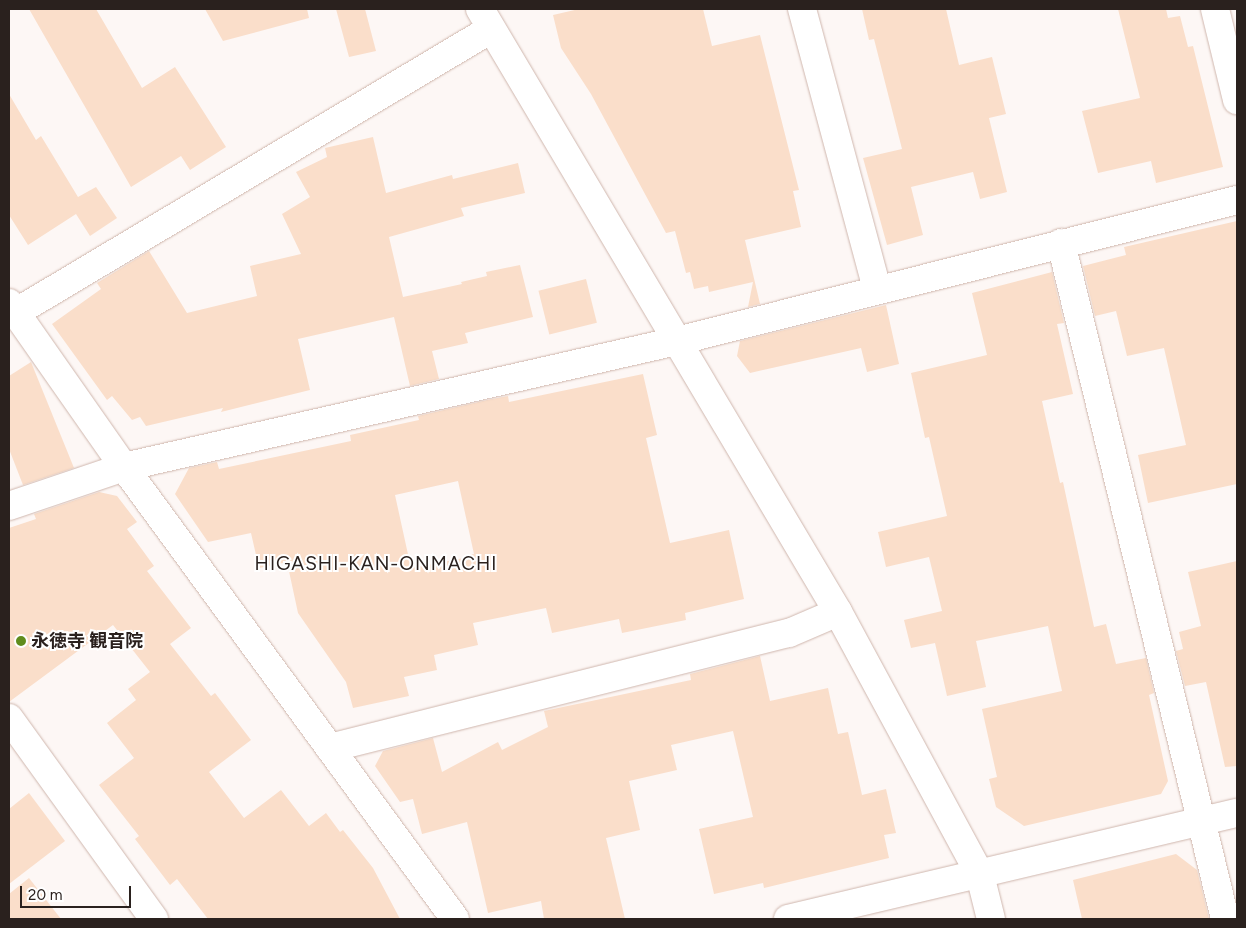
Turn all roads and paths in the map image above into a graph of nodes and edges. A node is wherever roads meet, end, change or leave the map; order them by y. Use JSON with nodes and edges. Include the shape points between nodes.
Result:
{"nodes":[{"id":1,"x":802,"y":9,"type":"edge"},
{"id":2,"x":1215,"y":9,"type":"edge"},
{"id":3,"x":485,"y":19,"type":"edge"},
{"id":4,"x":1237,"y":100,"type":"edge"},
{"id":5,"x":1237,"y":200,"type":"edge"},
{"id":6,"x":1061,"y":243,"type":"junction"},
{"id":7,"x":877,"y":289,"type":"junction"},
{"id":8,"x":12,"y":308,"type":"edge"},
{"id":9,"x":677,"y":340,"type":"junction"},
{"id":10,"x":124,"y":467,"type":"junction"},
{"id":11,"x":9,"y":506,"type":"edge"},
{"id":12,"x":838,"y":612,"type":"junction"},
{"id":13,"x":9,"y":718,"type":"edge"},
{"id":14,"x":330,"y":748,"type":"junction"},
{"id":15,"x":1237,"y":813,"type":"edge"},
{"id":16,"x":1203,"y":822,"type":"junction"},
{"id":17,"x":980,"y":874,"type":"junction"},
{"id":18,"x":154,"y":919,"type":"edge"},
{"id":19,"x":455,"y":919,"type":"edge"},
{"id":20,"x":788,"y":919,"type":"edge"},
{"id":21,"x":991,"y":919,"type":"edge"},
{"id":22,"x":1225,"y":919,"type":"edge"}],
"edges":[{"from":1,"to":7,"type":"street"},
{"from":2,"to":4,"type":"street"},
{"from":3,"to":8,"type":"street"},
{"from":3,"to":9,"type":"street"},
{"from":5,"to":6,"type":"street"},
{"from":6,"to":7,"type":"street"},
{"from":6,"to":16,"type":"street"},
{"from":7,"to":9,"type":"street"},
{"from":8,"to":10,"type":"street"},
{"from":9,"to":10,"type":"street"},
{"from":9,"to":12,"type":"street"},
{"from":10,"to":11,"type":"street"},
{"from":10,"to":14,"type":"street"},
{"from":12,"to":14,"type":"street","via":[[789,633]]},
{"from":12,"to":17,"type":"street"},
{"from":13,"to":18,"type":"street"},
{"from":14,"to":19,"type":"street"},
{"from":15,"to":16,"type":"street"},
{"from":16,"to":17,"type":"street"},
{"from":16,"to":22,"type":"street"},
{"from":17,"to":20,"type":"street"},
{"from":17,"to":21,"type":"street"}]}
